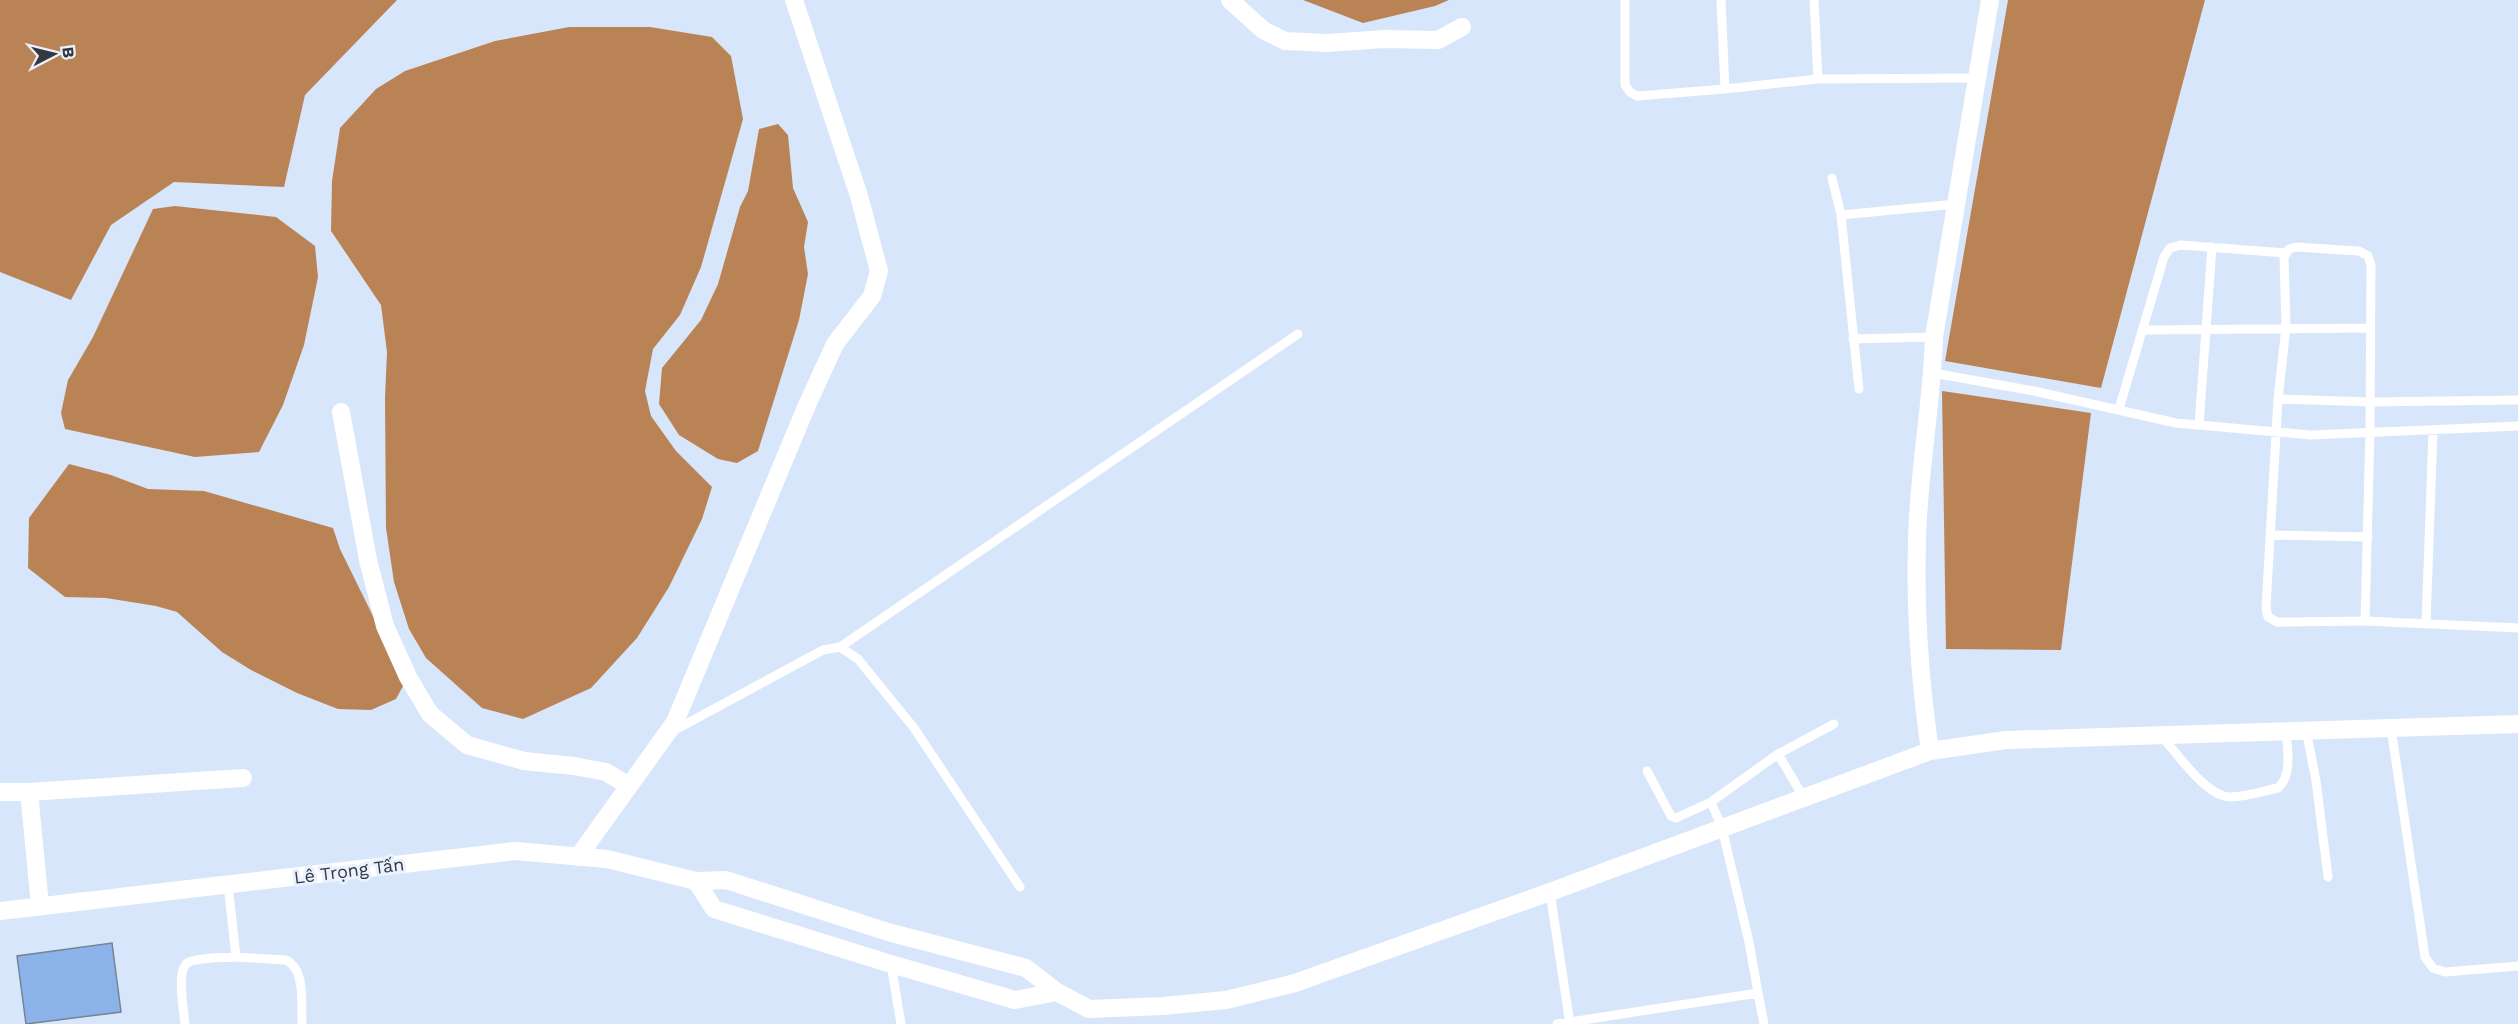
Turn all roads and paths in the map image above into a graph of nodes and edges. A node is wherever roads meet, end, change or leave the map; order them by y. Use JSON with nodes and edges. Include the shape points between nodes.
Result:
{"nodes":[{"id":1,"x":794,"y":0,"type":"edge"},
{"id":2,"x":1230,"y":0,"type":"edge"},
{"id":3,"x":1625,"y":0,"type":"edge"},
{"id":4,"x":1721,"y":0,"type":"edge"},
{"id":5,"x":1814,"y":0,"type":"edge"},
{"id":6,"x":1990,"y":0,"type":"edge"},
{"id":7,"x":1462,"y":27,"type":"dead end"},
{"id":8,"x":1977,"y":78,"type":"junction"},
{"id":9,"x":1818,"y":79,"type":"junction"},
{"id":10,"x":1725,"y":89,"type":"junction"},
{"id":11,"x":1832,"y":178,"type":"dead end"},
{"id":12,"x":1956,"y":204,"type":"junction"},
{"id":13,"x":1841,"y":215,"type":"junction"},
{"id":14,"x":2212,"y":248,"type":"junction"},
{"id":15,"x":2286,"y":253,"type":"junction"},
{"id":16,"x":2286,"y":327,"type":"junction"},
{"id":17,"x":2206,"y":328,"type":"junction"},
{"id":18,"x":2370,"y":328,"type":"junction"},
{"id":19,"x":2144,"y":330,"type":"junction"},
{"id":20,"x":1298,"y":334,"type":"dead end"},
{"id":21,"x":1934,"y":337,"type":"junction"},
{"id":22,"x":1853,"y":339,"type":"junction"},
{"id":23,"x":1933,"y":373,"type":"junction"},
{"id":24,"x":1859,"y":389,"type":"dead end"},
{"id":25,"x":2278,"y":399,"type":"junction"},
{"id":26,"x":2518,"y":400,"type":"edge"},
{"id":27,"x":2371,"y":402,"type":"junction"},
{"id":28,"x":2119,"y":409,"type":"junction"},
{"id":29,"x":341,"y":412,"type":"dead end"},
{"id":30,"x":2199,"y":425,"type":"junction"},
{"id":31,"x":2518,"y":426,"type":"edge"},
{"id":32,"x":2433,"y":430,"type":"junction"},
{"id":33,"x":2277,"y":432,"type":"junction"},
{"id":34,"x":2370,"y":432,"type":"junction"},
{"id":35,"x":2271,"y":535,"type":"junction"},
{"id":36,"x":2368,"y":537,"type":"junction"},
{"id":37,"x":2366,"y":621,"type":"junction"},
{"id":38,"x":2426,"y":624,"type":"junction"},
{"id":39,"x":2518,"y":628,"type":"edge"},
{"id":40,"x":840,"y":646,"type":"junction"},
{"id":41,"x":1834,"y":724,"type":"dead end"},
{"id":42,"x":2518,"y":724,"type":"edge"},
{"id":43,"x":2391,"y":728,"type":"junction"},
{"id":44,"x":2306,"y":730,"type":"junction"},
{"id":45,"x":2286,"y":731,"type":"junction"},
{"id":46,"x":667,"y":734,"type":"junction"},
{"id":47,"x":2161,"y":735,"type":"junction"},
{"id":48,"x":1930,"y":751,"type":"junction"},
{"id":49,"x":1778,"y":754,"type":"junction"},
{"id":50,"x":1647,"y":771,"type":"dead end"},
{"id":51,"x":243,"y":778,"type":"dead end"},
{"id":52,"x":628,"y":786,"type":"junction"},
{"id":53,"x":0,"y":792,"type":"edge"},
{"id":54,"x":29,"y":792,"type":"junction"},
{"id":55,"x":1804,"y":798,"type":"junction"},
{"id":56,"x":1711,"y":802,"type":"junction"},
{"id":57,"x":1722,"y":828,"type":"junction"},
{"id":58,"x":578,"y":857,"type":"junction"},
{"id":59,"x":2328,"y":877,"type":"dead end"},
{"id":60,"x":696,"y":880,"type":"junction"},
{"id":61,"x":228,"y":885,"type":"junction"},
{"id":62,"x":1020,"y":887,"type":"dead end"},
{"id":63,"x":1550,"y":892,"type":"junction"},
{"id":64,"x":40,"y":906,"type":"junction"},
{"id":65,"x":0,"y":911,"type":"edge"},
{"id":66,"x":236,"y":957,"type":"junction"},
{"id":67,"x":891,"y":964,"type":"junction"},
{"id":68,"x":2518,"y":966,"type":"edge"},
{"id":69,"x":1057,"y":992,"type":"junction"},
{"id":70,"x":1758,"y":993,"type":"junction"},
{"id":71,"x":1570,"y":1023,"type":"edge"},
{"id":72,"x":185,"y":1024,"type":"edge"},
{"id":73,"x":302,"y":1024,"type":"edge"},
{"id":74,"x":901,"y":1024,"type":"edge"},
{"id":75,"x":1557,"y":1024,"type":"edge"},
{"id":76,"x":1764,"y":1024,"type":"edge"}],
"edges":[{"from":1,"to":46,"type":"street","via":[[859,196],[879,271],[872,296],[835,344],[807,405]]},
{"from":2,"to":7,"type":"street","via":[[1263,30],[1285,41],[1438,40]]},
{"from":3,"to":10,"type":"lane","via":[[1625,80],[1630,92],[1642,96]]},
{"from":4,"to":10,"type":"lane"},
{"from":5,"to":9,"type":"lane"},
{"from":6,"to":8,"type":"street"},
{"from":8,"to":9,"type":"lane"},
{"from":8,"to":12,"type":"street"},
{"from":9,"to":10,"type":"lane"},
{"from":11,"to":13,"type":"lane"},
{"from":12,"to":13,"type":"lane"},
{"from":12,"to":21,"type":"street"},
{"from":13,"to":22,"type":"lane"},
{"from":14,"to":15,"type":"lane"},
{"from":14,"to":17,"type":"lane"},
{"from":14,"to":19,"type":"lane","via":[[2180,245],[2167,252]]},
{"from":15,"to":16,"type":"lane"},
{"from":15,"to":18,"type":"lane","via":[[2296,247],[2359,251],[2368,256]]},
{"from":16,"to":17,"type":"lane"},
{"from":16,"to":18,"type":"lane"},
{"from":16,"to":25,"type":"lane"},
{"from":17,"to":19,"type":"lane"},
{"from":17,"to":30,"type":"lane"},
{"from":18,"to":27,"type":"lane"},
{"from":19,"to":28,"type":"lane"},
{"from":20,"to":40,"type":"lane"},
{"from":21,"to":22,"type":"lane"},
{"from":21,"to":23,"type":"street"},
{"from":22,"to":24,"type":"lane"},
{"from":23,"to":28,"type":"lane"},
{"from":23,"to":48,"type":"street","via":[[1917,541],[1920,683]]},
{"from":25,"to":27,"type":"lane"},
{"from":25,"to":33,"type":"lane"},
{"from":26,"to":27,"type":"lane"},
{"from":27,"to":34,"type":"lane"},
{"from":28,"to":30,"type":"lane"},
{"from":29,"to":52,"type":"street","via":[[368,560],[385,626],[430,714],[467,745],[524,761],[606,772]]},
{"from":30,"to":33,"type":"lane"},
{"from":31,"to":32,"type":"lane"},
{"from":32,"to":34,"type":"lane"},
{"from":32,"to":38,"type":"lane"},
{"from":33,"to":34,"type":"lane"},
{"from":33,"to":35,"type":"lane"},
{"from":34,"to":36,"type":"lane"},
{"from":35,"to":36,"type":"lane"},
{"from":35,"to":37,"type":"lane","via":[[2266,608],[2271,620]]},
{"from":36,"to":37,"type":"lane"},
{"from":37,"to":38,"type":"lane"},
{"from":38,"to":39,"type":"lane"},
{"from":40,"to":46,"type":"lane","via":[[824,650]]},
{"from":40,"to":62,"type":"lane","via":[[858,659],[914,728]]},
{"from":41,"to":49,"type":"lane"},
{"from":42,"to":43,"type":"street","name":"Lê Trọng Tấn"},
{"from":43,"to":44,"type":"street","name":"Lê Trọng Tấn"},
{"from":43,"to":68,"type":"lane","via":[[2425,957],[2433,968],[2445,972]]},
{"from":44,"to":45,"type":"street","name":"Lê Trọng Tấn"},
{"from":44,"to":59,"type":"lane"},
{"from":45,"to":47,"type":"street","name":"Lê Trọng Tấn"},
{"from":45,"to":47,"type":"lane","via":[[2287,772],[2282,784],[2234,797],[2211,791]]},
{"from":46,"to":52,"type":"street"},
{"from":47,"to":48,"type":"street","name":"Lê Trọng Tấn","via":[[2006,740]]},
{"from":48,"to":55,"type":"street","name":"Lê Trọng Tấn"},
{"from":49,"to":55,"type":"lane"},
{"from":49,"to":56,"type":"lane"},
{"from":50,"to":56,"type":"lane","via":[[1671,816],[1683,816]]},
{"from":51,"to":54,"type":"street"},
{"from":52,"to":58,"type":"street"},
{"from":53,"to":54,"type":"street"},
{"from":54,"to":64,"type":"street"},
{"from":55,"to":57,"type":"street","name":"Lê Trọng Tấn"},
{"from":56,"to":57,"type":"lane"},
{"from":57,"to":63,"type":"street","name":"Lê Trọng Tấn"},
{"from":57,"to":70,"type":"lane"},
{"from":58,"to":60,"type":"street","name":"Lê Trọng Tấn","via":[[607,859]]},
{"from":58,"to":61,"type":"street","name":"Lê Trọng Tấn","via":[[515,851]]},
{"from":60,"to":67,"type":"street","via":[[714,909]]},
{"from":60,"to":69,"type":"street","name":"Lê Trọng Tấn","via":[[726,880],[888,932],[1026,968]]},
{"from":61,"to":64,"type":"street","name":"Lê Trọng Tấn"},
{"from":61,"to":66,"type":"lane"},
{"from":63,"to":69,"type":"street","name":"Lê Trọng Tấn","via":[[1295,983],[1226,1000],[1089,1009]]},
{"from":63,"to":71,"type":"lane"},
{"from":64,"to":65,"type":"street","name":"Lê Trọng Tấn"},
{"from":66,"to":72,"type":"lane","via":[[191,961],[184,966],[181,974]]},
{"from":66,"to":73,"type":"lane","via":[[292,963],[299,973]]},
{"from":67,"to":69,"type":"street","via":[[1015,1000]]},
{"from":67,"to":74,"type":"lane"},
{"from":70,"to":71,"type":"lane"},
{"from":70,"to":76,"type":"lane"},
{"from":71,"to":75,"type":"lane"}]}
